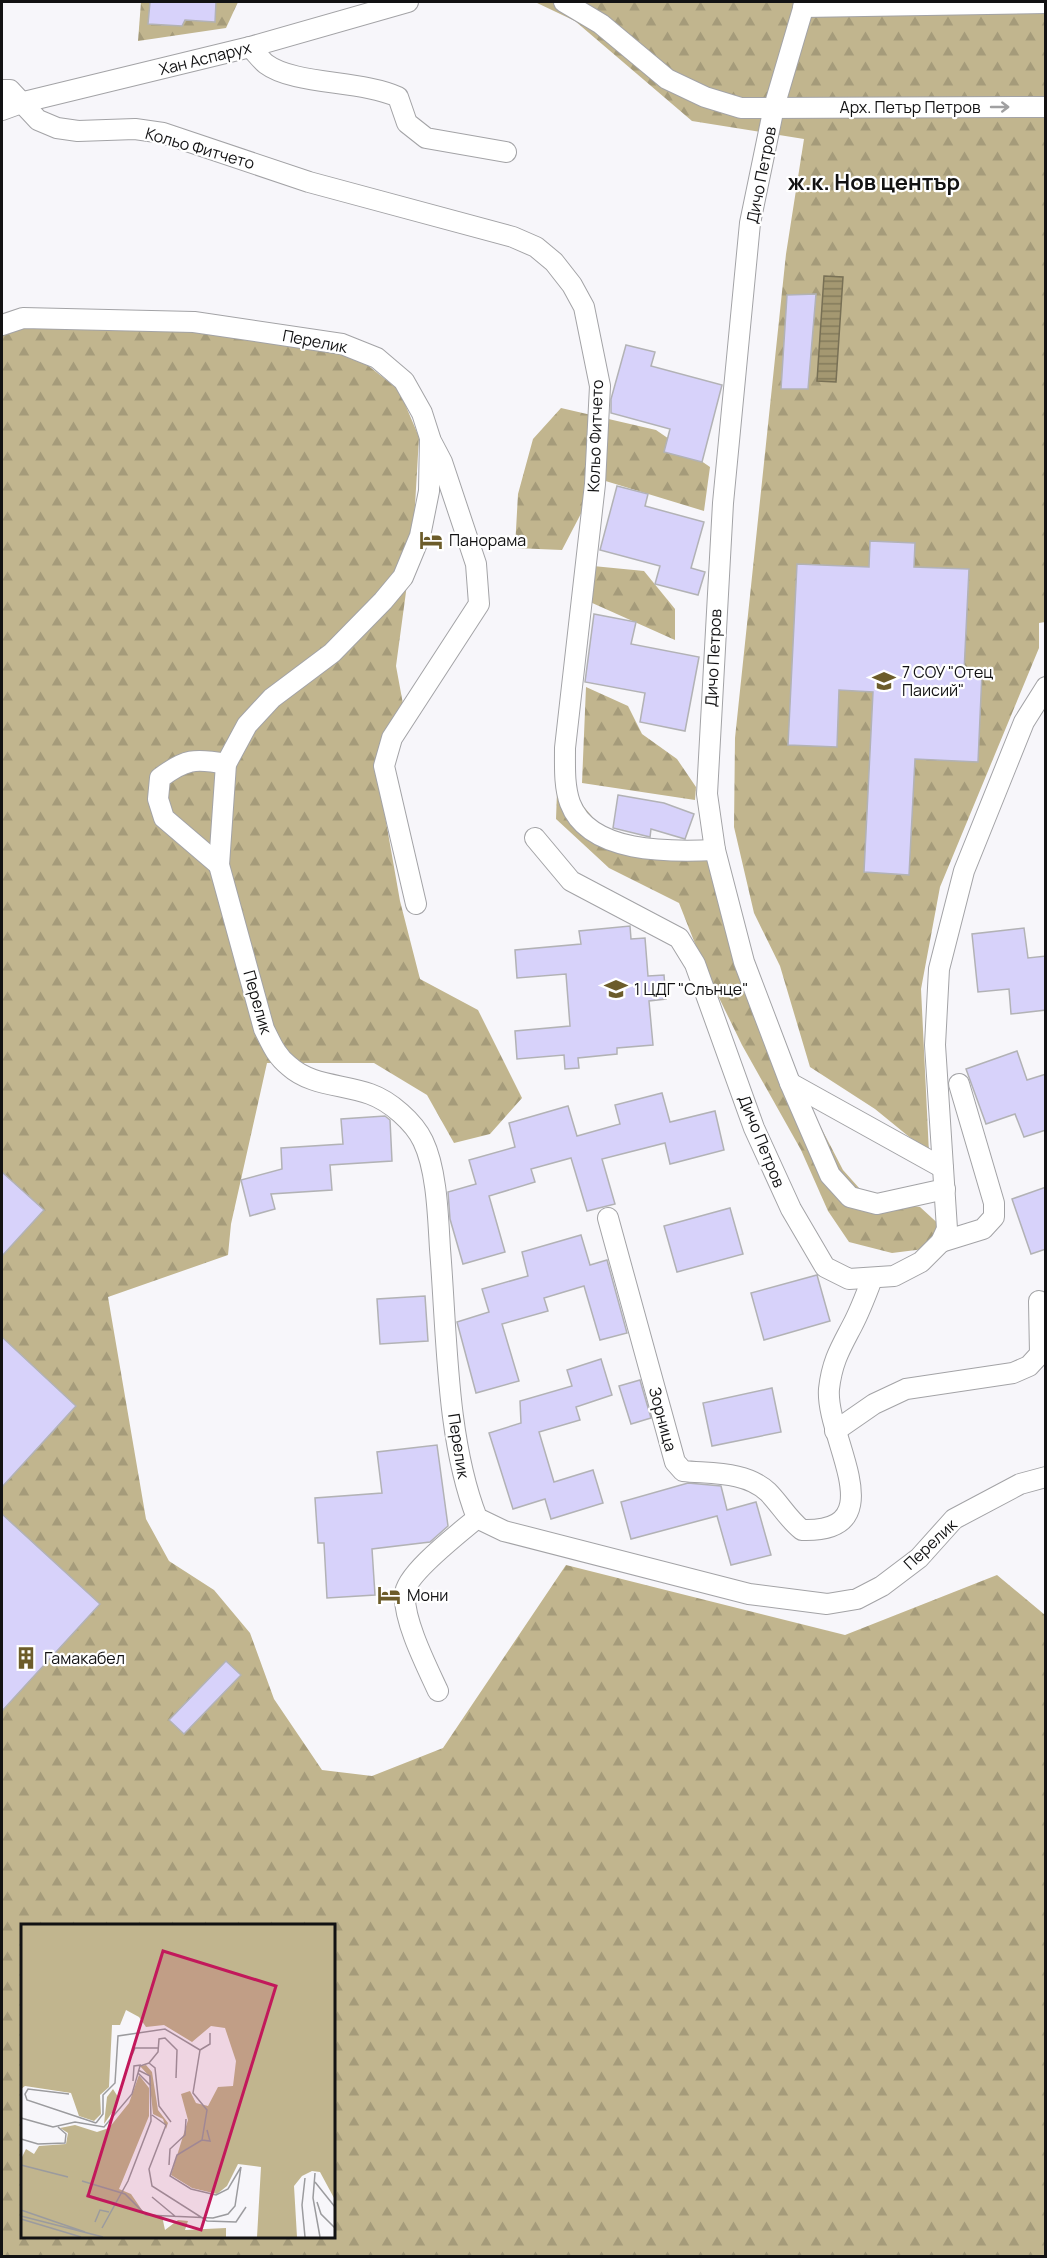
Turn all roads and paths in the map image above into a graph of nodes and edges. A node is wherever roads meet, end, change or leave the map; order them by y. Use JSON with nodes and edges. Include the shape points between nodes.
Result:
{"nodes":[{"id":1,"x":408,"y":2,"type":"edge"},
{"id":2,"x":564,"y":2,"type":"edge"},
{"id":3,"x":1046,"y":3,"type":"edge"},
{"id":4,"x":804,"y":4,"type":"edge"},
{"id":5,"x":250,"y":47,"type":"junction"},
{"id":6,"x":2,"y":90,"type":"edge"},
{"id":7,"x":24,"y":102,"type":"junction"},
{"id":8,"x":774,"y":107,"type":"junction"},
{"id":9,"x":1046,"y":107,"type":"edge"},
{"id":10,"x":2,"y":110,"type":"edge"},
{"id":11,"x":506,"y":152,"type":"dead end"},
{"id":12,"x":2,"y":325,"type":"edge"},
{"id":13,"x":430,"y":438,"type":"junction"},
{"id":14,"x":1046,"y":687,"type":"edge"},
{"id":15,"x":226,"y":764,"type":"junction"},
{"id":16,"x":535,"y":838,"type":"dead end"},
{"id":17,"x":715,"y":850,"type":"junction"},
{"id":18,"x":219,"y":866,"type":"junction"},
{"id":19,"x":416,"y":904,"type":"dead end"},
{"id":20,"x":790,"y":1083,"type":"junction"},
{"id":21,"x":959,"y":1084,"type":"dead end"},
{"id":22,"x":943,"y":1168,"type":"junction"},
{"id":23,"x":945,"y":1189,"type":"junction"},
{"id":24,"x":608,"y":1218,"type":"dead end"},
{"id":25,"x":941,"y":1242,"type":"junction"},
{"id":26,"x":872,"y":1279,"type":"junction"},
{"id":27,"x":1039,"y":1301,"type":"dead end"},
{"id":28,"x":835,"y":1431,"type":"junction"},
{"id":29,"x":1046,"y":1477,"type":"edge"},
{"id":30,"x":477,"y":1518,"type":"junction"},
{"id":31,"x":438,"y":1691,"type":"dead end"}],
"edges":[{"from":1,"to":5,"type":"street","name":"Хан Аспарух"},
{"from":2,"to":8,"type":"street","via":[[601,24],[667,79],[741,108]]},
{"from":3,"to":4,"type":"street"},
{"from":4,"to":8,"type":"street","name":"Дичо Петров"},
{"from":5,"to":7,"type":"street","name":"Хан Аспарух"},
{"from":5,"to":11,"type":"street","via":[[267,65],[296,76],[345,82],[398,97],[407,123],[426,138]]},
{"from":6,"to":7,"type":"street","name":"Кольо Фитчето","via":[[10,90]]},
{"from":7,"to":10,"type":"street","name":"Хан Аспарух"},
{"from":7,"to":17,"type":"street","name":"Кольо Фитчето","via":[[38,120],[57,128],[163,133],[309,182],[513,237],[554,262],[584,307],[600,386],[595,484],[566,748],[565,780],[570,802],[590,831],[619,844]]},
{"from":8,"to":9,"type":"street","name":"Арх. Петър Петров","one_way":true},
{"from":8,"to":17,"type":"street","name":"Дичо Петров","via":[[750,223],[723,503],[707,794]]},
{"from":12,"to":13,"type":"street","name":"Перелик","via":[[23,318],[194,322],[342,344],[377,358],[404,381],[422,412]]},
{"from":13,"to":15,"type":"street","name":"Перелик","via":[[429,491],[420,536],[403,577],[332,653],[272,698],[248,725]]},
{"from":13,"to":19,"type":"street","via":[[442,462],[476,564],[479,604],[392,738],[384,766]]},
{"from":14,"to":22,"type":"street","via":[[1024,722],[964,871],[939,969],[935,1045]]},
{"from":15,"to":18,"type":"street","name":"Перелик"},
{"from":15,"to":18,"type":"street","via":[[204,760],[181,762],[160,778],[158,799],[164,818]]},
{"from":16,"to":26,"type":"street","name":"Дичо Петров","via":[[571,881],[679,938],[704,985],[754,1128],[812,1249],[825,1268],[849,1279]]},
{"from":17,"to":20,"type":"street","name":"Дичо Петров","via":[[744,962]]},
{"from":18,"to":30,"type":"street","name":"Перелик","via":[[264,1029],[276,1053],[290,1068],[323,1083],[371,1094],[402,1114],[423,1141],[436,1191],[457,1448]]},
{"from":20,"to":22,"type":"street"},
{"from":20,"to":23,"type":"street","name":"Дичо Петров","via":[[830,1175],[850,1197],[877,1204]]},
{"from":21,"to":25,"type":"street","via":[[994,1203],[994,1217],[983,1229]]},
{"from":22,"to":23,"type":"street"},
{"from":23,"to":25,"type":"street","via":[[947,1229]]},
{"from":24,"to":28,"type":"street","name":"Зорница","via":[[675,1462],[683,1471],[749,1480],[767,1491],[802,1530],[831,1528],[852,1506],[852,1486]]},
{"from":25,"to":26,"type":"street","name":"Дичо Петров","via":[[921,1262],[894,1276]]},
{"from":26,"to":28,"type":"street","name":"Зорница","via":[[834,1359],[829,1392]]},
{"from":27,"to":28,"type":"street","via":[[1040,1354],[1029,1366],[1013,1373],[906,1389],[874,1404]]},
{"from":29,"to":30,"type":"street","name":"Перелик","via":[[1020,1484],[954,1519],[919,1558],[882,1586],[857,1599],[827,1604],[749,1594],[504,1531]]},
{"from":30,"to":31,"type":"street","via":[[418,1572],[404,1594],[418,1648]]}]}
